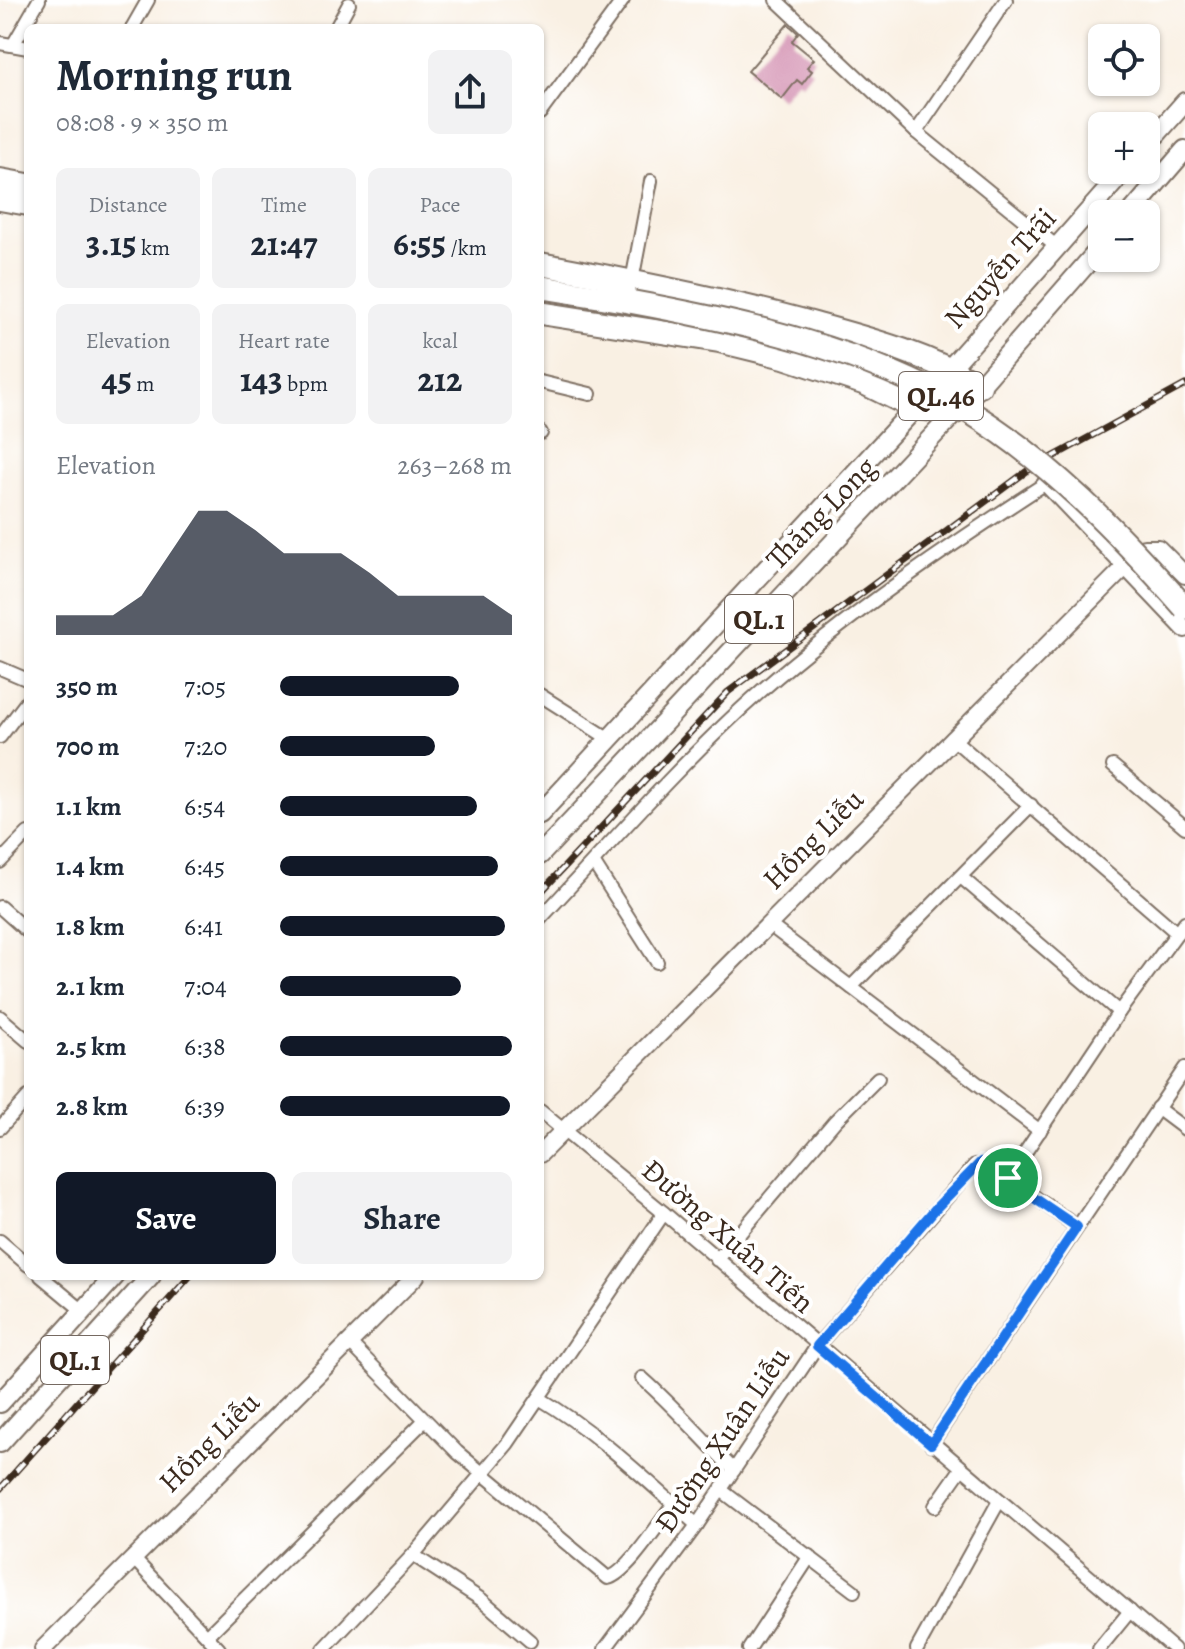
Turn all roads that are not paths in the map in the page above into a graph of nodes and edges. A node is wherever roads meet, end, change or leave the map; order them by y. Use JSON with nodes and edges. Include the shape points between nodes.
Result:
{"nodes":[{"id":1,"x":39,"y":0,"type":"edge"},
{"id":2,"x":148,"y":0,"type":"edge"},
{"id":3,"x":623,"y":0,"type":"edge"},
{"id":4,"x":776,"y":0,"type":"edge"},
{"id":5,"x":1006,"y":0,"type":"edge"},
{"id":6,"x":349,"y":4,"type":"dead end"},
{"id":7,"x":134,"y":24,"type":"edge"},
{"id":8,"x":338,"y":24,"type":"edge"},
{"id":9,"x":6,"y":44,"type":"edge"},
{"id":10,"x":1185,"y":102,"type":"edge"},
{"id":11,"x":544,"y":108,"type":"edge"},
{"id":12,"x":1160,"y":130,"type":"edge"},
{"id":13,"x":916,"y":132,"type":"junction"},
{"id":14,"x":1185,"y":150,"type":"edge"},
{"id":15,"x":0,"y":180,"type":"edge"},
{"id":16,"x":651,"y":181,"type":"dead end"},
{"id":17,"x":24,"y":184,"type":"edge"},
{"id":18,"x":1113,"y":184,"type":"edge"},
{"id":19,"x":0,"y":199,"type":"edge"},
{"id":20,"x":1142,"y":200,"type":"edge"},
{"id":21,"x":24,"y":203,"type":"edge"},
{"id":22,"x":1057,"y":247,"type":"junction"},
{"id":23,"x":1088,"y":262,"type":"edge"},
{"id":24,"x":544,"y":265,"type":"edge"},
{"id":25,"x":544,"y":287,"type":"edge"},
{"id":26,"x":632,"y":292,"type":"junction"},
{"id":27,"x":544,"y":314,"type":"edge"},
{"id":28,"x":949,"y":367,"type":"junction"},
{"id":29,"x":544,"y":383,"type":"edge"},
{"id":30,"x":980,"y":386,"type":"junction"},
{"id":31,"x":590,"y":394,"type":"dead end"},
{"id":32,"x":915,"y":408,"type":"junction"},
{"id":33,"x":956,"y":412,"type":"junction"},
{"id":34,"x":1046,"y":483,"type":"joint"},
{"id":35,"x":1127,"y":565,"type":"junction"},
{"id":36,"x":1185,"y":575,"type":"edge"},
{"id":37,"x":1185,"y":608,"type":"edge"},
{"id":38,"x":1185,"y":629,"type":"edge"},
{"id":39,"x":0,"y":668,"type":"edge"},
{"id":40,"x":24,"y":678,"type":"edge"},
{"id":41,"x":544,"y":698,"type":"edge"},
{"id":42,"x":24,"y":705,"type":"edge"},
{"id":43,"x":0,"y":737,"type":"edge"},
{"id":44,"x":608,"y":738,"type":"junction"},
{"id":45,"x":952,"y":738,"type":"junction"},
{"id":46,"x":1113,"y":766,"type":"dead end"},
{"id":47,"x":1031,"y":805,"type":"junction"},
{"id":48,"x":544,"y":810,"type":"edge"},
{"id":49,"x":1185,"y":827,"type":"edge"},
{"id":50,"x":24,"y":837,"type":"edge"},
{"id":51,"x":544,"y":851,"type":"edge"},
{"id":52,"x":0,"y":862,"type":"edge"},
{"id":53,"x":593,"y":862,"type":"junction"},
{"id":54,"x":962,"y":878,"type":"junction"},
{"id":55,"x":0,"y":907,"type":"edge"},
{"id":56,"x":544,"y":915,"type":"edge"},
{"id":57,"x":768,"y":924,"type":"junction"},
{"id":58,"x":24,"y":928,"type":"edge"},
{"id":59,"x":1181,"y":928,"type":"edge"},
{"id":60,"x":657,"y":962,"type":"dead end"},
{"id":61,"x":851,"y":987,"type":"junction"},
{"id":62,"x":1119,"y":1012,"type":"junction"},
{"id":63,"x":0,"y":1017,"type":"edge"},
{"id":64,"x":24,"y":1038,"type":"edge"},
{"id":65,"x":1185,"y":1068,"type":"edge"},
{"id":66,"x":878,"y":1078,"type":"dead end"},
{"id":67,"x":24,"y":1101,"type":"edge"},
{"id":68,"x":1157,"y":1108,"type":"junction"},
{"id":69,"x":544,"y":1114,"type":"edge"},
{"id":70,"x":0,"y":1128,"type":"edge"},
{"id":71,"x":1185,"y":1129,"type":"edge"},
{"id":72,"x":1040,"y":1131,"type":"junction"},
{"id":73,"x":564,"y":1132,"type":"junction"},
{"id":74,"x":544,"y":1150,"type":"edge"},
{"id":75,"x":1008,"y":1178,"type":"junction"},
{"id":76,"x":664,"y":1213,"type":"junction"},
{"id":77,"x":1077,"y":1227,"type":"junction"},
{"id":78,"x":0,"y":1241,"type":"edge"},
{"id":79,"x":717,"y":1260,"type":"junction"},
{"id":80,"x":24,"y":1262,"type":"edge"},
{"id":81,"x":46,"y":1280,"type":"edge"},
{"id":82,"x":111,"y":1280,"type":"edge"},
{"id":83,"x":147,"y":1280,"type":"edge"},
{"id":84,"x":412,"y":1280,"type":"edge"},
{"id":85,"x":83,"y":1311,"type":"junction"},
{"id":86,"x":350,"y":1343,"type":"junction"},
{"id":87,"x":817,"y":1346,"type":"junction"},
{"id":88,"x":642,"y":1378,"type":"dead end"},
{"id":89,"x":3,"y":1394,"type":"edge"},
{"id":90,"x":539,"y":1398,"type":"junction"},
{"id":91,"x":425,"y":1420,"type":"junction"},
{"id":92,"x":0,"y":1443,"type":"edge"},
{"id":93,"x":931,"y":1444,"type":"junction"},
{"id":94,"x":961,"y":1469,"type":"junction"},
{"id":95,"x":734,"y":1470,"type":"junction"},
{"id":96,"x":483,"y":1475,"type":"junction"},
{"id":97,"x":721,"y":1490,"type":"junction"},
{"id":98,"x":999,"y":1501,"type":"junction"},
{"id":99,"x":674,"y":1504,"type":"junction"},
{"id":100,"x":935,"y":1506,"type":"dead end"},
{"id":101,"x":697,"y":1525,"type":"junction"},
{"id":102,"x":413,"y":1555,"type":"junction"},
{"id":103,"x":810,"y":1556,"type":"junction"},
{"id":104,"x":133,"y":1558,"type":"junction"},
{"id":105,"x":854,"y":1591,"type":"dead end"},
{"id":106,"x":1130,"y":1611,"type":"junction"},
{"id":107,"x":207,"y":1636,"type":"junction"},
{"id":108,"x":530,"y":1641,"type":"dead end"},
{"id":109,"x":43,"y":1649,"type":"edge"},
{"id":110,"x":219,"y":1649,"type":"edge"},
{"id":111,"x":324,"y":1649,"type":"edge"},
{"id":112,"x":605,"y":1649,"type":"edge"},
{"id":113,"x":749,"y":1649,"type":"edge"},
{"id":114,"x":917,"y":1649,"type":"edge"},
{"id":115,"x":1099,"y":1649,"type":"edge"},
{"id":116,"x":1174,"y":1649,"type":"edge"}],
"edges":[{"from":1,"to":9,"type":"street"},
{"from":2,"to":7,"type":"street"},
{"from":3,"to":11,"type":"street"},
{"from":4,"to":13,"type":"street"},
{"from":5,"to":13,"type":"street"},
{"from":6,"to":8,"type":"street"},
{"from":10,"to":12,"type":"main road"},
{"from":13,"to":22,"type":"street"},
{"from":14,"to":20,"type":"main road"},
{"from":15,"to":17,"type":"highway"},
{"from":16,"to":26,"type":"street"},
{"from":18,"to":22,"type":"main road","name":"Nguyễn Trãi","number":"QL.1"},
{"from":19,"to":21,"type":"highway"},
{"from":22,"to":28,"type":"main road","name":"Nguyễn Trãi","number":"QL.1"},
{"from":23,"to":30,"type":"main road","name":"Nguyễn Trãi","number":"QL.1"},
{"from":24,"to":26,"type":"highway"},
{"from":25,"to":26,"type":"highway","number":"QL.46"},
{"from":26,"to":28,"type":"highway","via":[[723,299],[902,347]]},
{"from":26,"to":37,"type":"highway","number":"QL.46","bridge":true,"via":[[854,357],[954,404],[1063,482]]},
{"from":27,"to":32,"type":"highway","via":[[719,341],[784,357],[866,384]]},
{"from":28,"to":30,"type":"highway"},
{"from":28,"to":32,"type":"main road","name":"Thăng Long","number":"QL.1"},
{"from":29,"to":31,"type":"street"},
{"from":30,"to":33,"type":"main road","name":"Thăng Long","number":"QL.1"},
{"from":32,"to":33,"type":"highway"},
{"from":32,"to":44,"type":"main road","name":"Thăng Long","number":"QL.1"},
{"from":33,"to":51,"type":"main road","name":"Thăng Long","number":"QL.1"},
{"from":34,"to":35,"type":"street"},
{"from":34,"to":53,"type":"street","via":[[920,564],[806,652],[710,739]]},
{"from":35,"to":36,"type":"street","via":[[1152,546]]},
{"from":35,"to":38,"type":"street"},
{"from":35,"to":45,"type":"street","name":"Hồng Liễu"},
{"from":39,"to":40,"type":"street"},
{"from":41,"to":44,"type":"street"},
{"from":42,"to":43,"type":"street"},
{"from":44,"to":48,"type":"main road","name":"Thăng Long","number":"QL.1"},
{"from":45,"to":47,"type":"street"},
{"from":45,"to":57,"type":"street","name":"Hồng Liễu"},
{"from":46,"to":49,"type":"street"},
{"from":47,"to":54,"type":"street"},
{"from":47,"to":59,"type":"street"},
{"from":50,"to":52,"type":"street"},
{"from":53,"to":56,"type":"street"},
{"from":53,"to":60,"type":"street"},
{"from":54,"to":61,"type":"street"},
{"from":54,"to":62,"type":"street"},
{"from":55,"to":58,"type":"street"},
{"from":57,"to":61,"type":"street"},
{"from":57,"to":73,"type":"street","name":"Hồng Liễu"},
{"from":59,"to":62,"type":"street"},
{"from":61,"to":72,"type":"street"},
{"from":62,"to":72,"type":"street"},
{"from":63,"to":64,"type":"street"},
{"from":65,"to":68,"type":"street"},
{"from":66,"to":79,"type":"street"},
{"from":67,"to":70,"type":"street"},
{"from":68,"to":71,"type":"street"},
{"from":68,"to":77,"type":"street"},
{"from":69,"to":73,"type":"street","name":"Đường Xuân Tiến"},
{"from":72,"to":75,"type":"street"},
{"from":73,"to":74,"type":"street","name":"Hồng Liễu"},
{"from":73,"to":76,"type":"street","name":"Đường Xuân Tiến"},
{"from":75,"to":77,"type":"street"},
{"from":75,"to":87,"type":"street","name":"Đường Xuân Liễu","via":[[985,1164],[975,1165]]},
{"from":76,"to":79,"type":"street","name":"Đường Xuân Tiến"},
{"from":76,"to":90,"type":"street"},
{"from":77,"to":93,"type":"street"},
{"from":78,"to":80,"type":"street"},
{"from":79,"to":87,"type":"street","name":"Đường Xuân Tiến"},
{"from":81,"to":85,"type":"street"},
{"from":82,"to":85,"type":"main road","number":"QL.1"},
{"from":83,"to":92,"type":"main road","number":"QL.1"},
{"from":84,"to":86,"type":"street","name":"Hồng Liễu"},
{"from":85,"to":89,"type":"main road","number":"QL.1"},
{"from":86,"to":91,"type":"street"},
{"from":86,"to":104,"type":"street","name":"Hồng Liễu"},
{"from":87,"to":93,"type":"street","name":"Đường Xuân Tiến"},
{"from":87,"to":95,"type":"street","name":"Đường Xuân Liễu"},
{"from":88,"to":95,"type":"street"},
{"from":90,"to":96,"type":"street"},
{"from":90,"to":99,"type":"street","via":[[607,1442]]},
{"from":91,"to":96,"type":"street"},
{"from":91,"to":107,"type":"street"},
{"from":93,"to":94,"type":"street","name":"Đường Xuân Tiến"},
{"from":94,"to":98,"type":"street","name":"Đường Xuân Tiến"},
{"from":94,"to":100,"type":"street"},
{"from":95,"to":97,"type":"street","name":"Đường Xuân Liễu"},
{"from":96,"to":99,"type":"street","via":[[608,1578],[628,1563]]},
{"from":96,"to":102,"type":"street"},
{"from":97,"to":101,"type":"street","name":"Đường Xuân Liễu"},
{"from":97,"to":103,"type":"street"},
{"from":98,"to":106,"type":"street","name":"Đường Xuân Tiến"},
{"from":98,"to":114,"type":"street"},
{"from":99,"to":101,"type":"street"},
{"from":101,"to":112,"type":"street","name":"Đường Xuân Liễu"},
{"from":102,"to":108,"type":"street","via":[[482,1600]]},
{"from":102,"to":111,"type":"street"},
{"from":103,"to":105,"type":"street"},
{"from":103,"to":113,"type":"street"},
{"from":104,"to":107,"type":"street"},
{"from":104,"to":109,"type":"street","name":"Hồng Liễu"},
{"from":106,"to":115,"type":"street"},
{"from":106,"to":116,"type":"street","name":"Đường Xuân Tiến"},
{"from":107,"to":110,"type":"street"}]}
